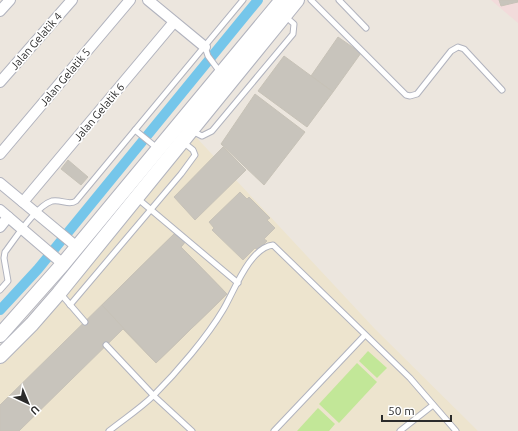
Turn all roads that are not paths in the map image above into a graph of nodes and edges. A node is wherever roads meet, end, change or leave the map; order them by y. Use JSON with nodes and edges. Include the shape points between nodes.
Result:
{"nodes":[{"id":1,"x":10,"y":0,"type":"edge"},
{"id":2,"x":72,"y":0,"type":"edge"},
{"id":3,"x":130,"y":0,"type":"edge"},
{"id":4,"x":148,"y":0,"type":"edge"},
{"id":5,"x":243,"y":0,"type":"edge"},
{"id":6,"x":297,"y":0,"type":"edge"},
{"id":7,"x":311,"y":0,"type":"edge"},
{"id":8,"x":339,"y":0,"type":"edge"},
{"id":9,"x":280,"y":8,"type":"edge"},
{"id":10,"x":0,"y":11,"type":"edge"},
{"id":11,"x":174,"y":22,"type":"junction"},
{"id":12,"x":366,"y":28,"type":"dead end"},
{"id":13,"x":206,"y":52,"type":"junction"},
{"id":14,"x":217,"y":69,"type":"junction"},
{"id":15,"x":0,"y":82,"type":"edge"},
{"id":16,"x":502,"y":90,"type":"dead end"},
{"id":17,"x":135,"y":130,"type":"junction"},
{"id":18,"x":187,"y":136,"type":"junction"},
{"id":19,"x":153,"y":145,"type":"junction"},
{"id":20,"x":0,"y":154,"type":"edge"},
{"id":21,"x":0,"y":183,"type":"edge"},
{"id":22,"x":136,"y":197,"type":"junction"},
{"id":23,"x":23,"y":202,"type":"junction"},
{"id":24,"x":151,"y":209,"type":"junction"},
{"id":25,"x":0,"y":210,"type":"edge"},
{"id":26,"x":36,"y":214,"type":"junction"},
{"id":27,"x":8,"y":217,"type":"junction"},
{"id":28,"x":0,"y":227,"type":"edge"},
{"id":29,"x":23,"y":229,"type":"junction"},
{"id":30,"x":68,"y":240,"type":"junction"},
{"id":31,"x":60,"y":260,"type":"junction"},
{"id":32,"x":238,"y":283,"type":"junction"},
{"id":33,"x":0,"y":290,"type":"edge"},
{"id":34,"x":59,"y":293,"type":"junction"},
{"id":35,"x":70,"y":305,"type":"junction"},
{"id":36,"x":85,"y":322,"type":"dead end"},
{"id":37,"x":0,"y":335,"type":"edge"},
{"id":38,"x":365,"y":335,"type":"junction"},
{"id":39,"x":106,"y":346,"type":"dead end"},
{"id":40,"x":0,"y":356,"type":"edge"},
{"id":41,"x":154,"y":396,"type":"junction"},
{"id":42,"x":433,"y":405,"type":"junction"},
{"id":43,"x":110,"y":431,"type":"edge"},
{"id":44,"x":192,"y":431,"type":"edge"},
{"id":45,"x":274,"y":431,"type":"edge"},
{"id":46,"x":400,"y":431,"type":"edge"},
{"id":47,"x":456,"y":431,"type":"edge"}],
"edges":[{"from":1,"to":10,"type":"street"},
{"from":2,"to":15,"type":"street","name":"Jalan Gelatik 4"},
{"from":3,"to":20,"type":"street","name":"Jalan Gelatik 5"},
{"from":4,"to":11,"type":"street"},
{"from":5,"to":13,"type":"lane"},
{"from":6,"to":9,"type":"main road"},
{"from":7,"to":16,"type":"lane","via":[[406,95],[417,94],[451,51],[458,47],[464,49]]},
{"from":8,"to":12,"type":"lane"},
{"from":9,"to":14,"type":"main road"},
{"from":9,"to":18,"type":"main road"},
{"from":11,"to":13,"type":"street"},
{"from":11,"to":23,"type":"street","name":"Jalan Gelatik 6"},
{"from":13,"to":14,"type":"lane"},
{"from":13,"to":17,"type":"lane"},
{"from":14,"to":19,"type":"main road"},
{"from":17,"to":19,"type":"lane"},
{"from":17,"to":26,"type":"lane","via":[[76,201],[69,203],[57,200],[45,205]]},
{"from":18,"to":22,"type":"main road"},
{"from":18,"to":24,"type":"lane","via":[[195,155]]},
{"from":19,"to":30,"type":"main road"},
{"from":21,"to":23,"type":"street"},
{"from":22,"to":24,"type":"lane"},
{"from":22,"to":34,"type":"main road"},
{"from":23,"to":26,"type":"street"},
{"from":24,"to":32,"type":"lane"},
{"from":24,"to":35,"type":"lane"},
{"from":25,"to":27,"type":"street"},
{"from":26,"to":29,"type":"lane"},
{"from":26,"to":30,"type":"street"},
{"from":27,"to":28,"type":"street"},
{"from":27,"to":29,"type":"street"},
{"from":29,"to":31,"type":"street"},
{"from":29,"to":33,"type":"lane","via":[[5,252],[8,280]]},
{"from":30,"to":31,"type":"main road"},
{"from":31,"to":37,"type":"main road"},
{"from":32,"to":38,"type":"lane","via":[[247,266],[259,252],[273,245]]},
{"from":32,"to":41,"type":"lane","via":[[208,332]]},
{"from":34,"to":35,"type":"lane"},
{"from":34,"to":40,"type":"main road"},
{"from":35,"to":36,"type":"lane"},
{"from":38,"to":42,"type":"lane","via":[[410,378]]},
{"from":38,"to":45,"type":"lane"},
{"from":39,"to":41,"type":"lane"},
{"from":41,"to":43,"type":"lane"},
{"from":41,"to":44,"type":"lane"},
{"from":42,"to":46,"type":"lane"},
{"from":42,"to":47,"type":"lane"}]}
